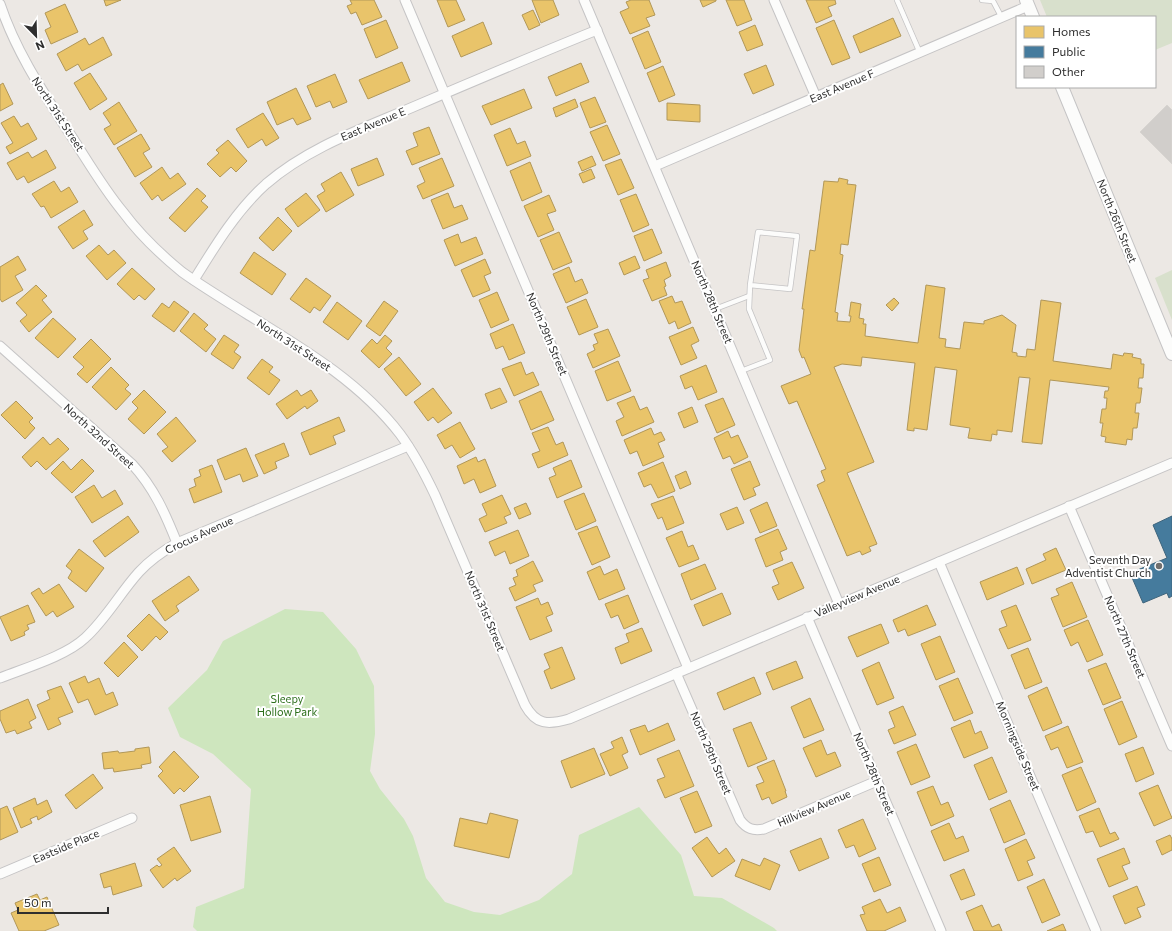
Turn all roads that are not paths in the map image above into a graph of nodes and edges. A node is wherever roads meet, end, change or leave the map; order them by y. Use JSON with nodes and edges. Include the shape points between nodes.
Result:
{"nodes":[{"id":1,"x":405,"y":0,"type":"edge"},
{"id":2,"x":584,"y":0,"type":"edge"},
{"id":3,"x":774,"y":0,"type":"edge"},
{"id":4,"x":904,"y":0,"type":"edge"},
{"id":5,"x":982,"y":0,"type":"edge"},
{"id":6,"x":898,"y":1,"type":"edge"},
{"id":7,"x":0,"y":4,"type":"edge"},
{"id":8,"x":1029,"y":8,"type":"edge"},
{"id":9,"x":1002,"y":18,"type":"junction"},
{"id":10,"x":597,"y":30,"type":"junction"},
{"id":11,"x":920,"y":53,"type":"junction"},
{"id":12,"x":1062,"y":88,"type":"edge"},
{"id":13,"x":445,"y":94,"type":"junction"},
{"id":14,"x":816,"y":97,"type":"junction"},
{"id":15,"x":655,"y":166,"type":"junction"},
{"id":16,"x":194,"y":280,"type":"junction"},
{"id":17,"x":750,"y":285,"type":"junction"},
{"id":18,"x":749,"y":296,"type":"junction"},
{"id":19,"x":715,"y":309,"type":"junction"},
{"id":20,"x":0,"y":346,"type":"edge"},
{"id":21,"x":1172,"y":354,"type":"edge"},
{"id":22,"x":741,"y":371,"type":"junction"},
{"id":23,"x":408,"y":446,"type":"junction"},
{"id":24,"x":1172,"y":463,"type":"edge"},
{"id":25,"x":1070,"y":506,"type":"junction"},
{"id":26,"x":177,"y":543,"type":"junction"},
{"id":27,"x":939,"y":562,"type":"junction"},
{"id":28,"x":839,"y":604,"type":"junction"},
{"id":29,"x":807,"y":617,"type":"junction"},
{"id":30,"x":688,"y":668,"type":"junction"},
{"id":31,"x":676,"y":673,"type":"junction"},
{"id":32,"x":0,"y":678,"type":"edge"},
{"id":33,"x":540,"y":722,"type":"joint"},
{"id":34,"x":1172,"y":746,"type":"edge"},
{"id":35,"x":877,"y":781,"type":"junction"},
{"id":36,"x":132,"y":818,"type":"dead end"},
{"id":37,"x":751,"y":830,"type":"joint"},
{"id":38,"x":0,"y":874,"type":"edge"},
{"id":39,"x":941,"y":931,"type":"edge"},
{"id":40,"x":1096,"y":931,"type":"edge"}],
"edges":[{"from":1,"to":13,"type":"street","name":"North 29th Street"},
{"from":2,"to":10,"type":"street","name":"North 28th Street"},
{"from":3,"to":14,"type":"street"},
{"from":4,"to":6,"type":"lane"},
{"from":5,"to":9,"type":"lane","via":[[993,1]]},
{"from":6,"to":11,"type":"lane"},
{"from":7,"to":16,"type":"street","name":"North 31st Street","via":[[28,68],[113,199],[146,240]]},
{"from":8,"to":9,"type":"street","name":"East Avenue F"},
{"from":9,"to":11,"type":"street","name":"East Avenue F"},
{"from":10,"to":13,"type":"street","name":"East Avenue E"},
{"from":10,"to":15,"type":"street","name":"North 28th Street"},
{"from":11,"to":14,"type":"street","name":"East Avenue F"},
{"from":12,"to":21,"type":"street","name":"North 26th Street"},
{"from":13,"to":16,"type":"street","name":"East Avenue E","via":[[334,141],[284,170],[253,197],[226,229]]},
{"from":13,"to":30,"type":"street","name":"North 29th Street"},
{"from":14,"to":15,"type":"street","name":"East Avenue F"},
{"from":15,"to":19,"type":"street","name":"North 28th Street"},
{"from":16,"to":23,"type":"street","name":"North 31st Street","via":[[342,377],[376,406]]},
{"from":17,"to":17,"type":"lane","via":[[790,289],[797,236],[758,232]]},
{"from":17,"to":18,"type":"lane"},
{"from":18,"to":19,"type":"lane"},
{"from":18,"to":22,"type":"lane","via":[[749,309],[770,360]]},
{"from":19,"to":22,"type":"street","name":"North 28th Street"},
{"from":20,"to":26,"type":"street","name":"North 32nd Street","via":[[132,464],[159,502]]},
{"from":22,"to":28,"type":"street","name":"North 28th Street"},
{"from":23,"to":26,"type":"street","name":"Crocus Avenue"},
{"from":23,"to":33,"type":"street","name":"North 31st Street","via":[[435,495],[525,705]]},
{"from":24,"to":25,"type":"street","name":"Valleyview Avenue"},
{"from":25,"to":27,"type":"street","name":"Valleyview Avenue"},
{"from":25,"to":34,"type":"street","name":"North 27th Street"},
{"from":26,"to":32,"type":"street","name":"Crocus Avenue","via":[[138,573],[80,642],[66,651]]},
{"from":27,"to":28,"type":"street","name":"Valleyview Avenue"},
{"from":27,"to":40,"type":"street","name":"Morningside Street"},
{"from":28,"to":29,"type":"street","name":"Valleyview Avenue"},
{"from":29,"to":30,"type":"street","name":"Valleyview Avenue"},
{"from":29,"to":35,"type":"street","name":"North 28th Street"},
{"from":30,"to":31,"type":"street","name":"Valleyview Avenue"},
{"from":31,"to":33,"type":"street","name":"Valleyview Avenue","via":[[569,719],[550,723]]},
{"from":31,"to":37,"type":"street","name":"North 29th Street","via":[[740,820]]},
{"from":35,"to":37,"type":"street","name":"Hillview Avenue","via":[[764,829]]},
{"from":35,"to":39,"type":"street","name":"North 28th Street"},
{"from":36,"to":38,"type":"street","name":"Eastside Place"}]}
